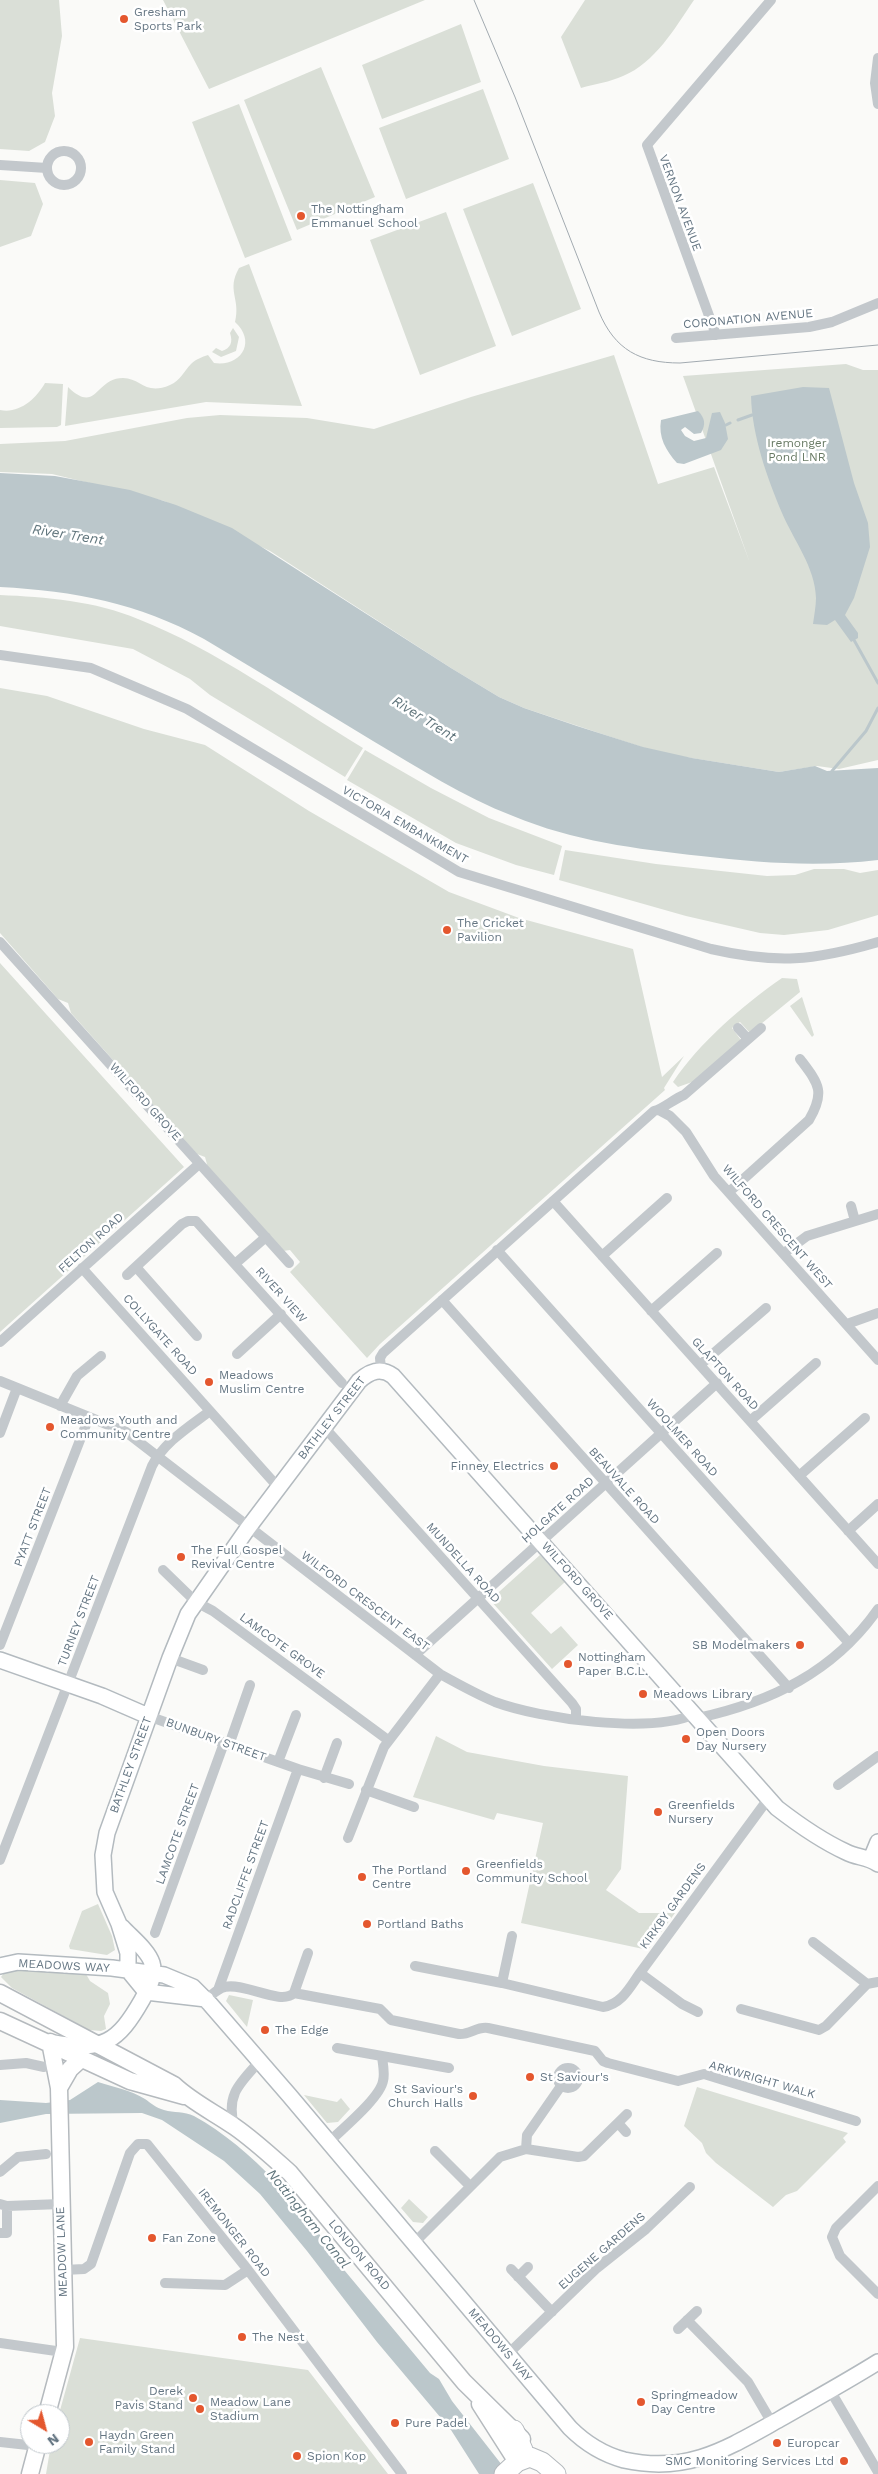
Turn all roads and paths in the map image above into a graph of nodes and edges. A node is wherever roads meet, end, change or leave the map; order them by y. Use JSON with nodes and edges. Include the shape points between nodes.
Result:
{"nodes":[{"id":1,"x":771,"y":0,"type":"edge"},
{"id":2,"x":878,"y":58,"type":"edge"},
{"id":3,"x":878,"y":104,"type":"edge"},
{"id":4,"x":0,"y":165,"type":"edge"},
{"id":5,"x":47,"y":168,"type":"dead end"},
{"id":6,"x":878,"y":303,"type":"edge"},
{"id":7,"x":716,"y":335,"type":"junction"},
{"id":8,"x":676,"y":338,"type":"dead end"},
{"id":9,"x":0,"y":656,"type":"edge"},
{"id":10,"x":0,"y":942,"type":"edge"},
{"id":11,"x":878,"y":942,"type":"edge"},
{"id":12,"x":738,"y":1028,"type":"dead end"},
{"id":13,"x":761,"y":1028,"type":"dead end"},
{"id":14,"x":748,"y":1039,"type":"junction"},
{"id":15,"x":800,"y":1059,"type":"dead end"},
{"id":16,"x":659,"y":1110,"type":"junction"},
{"id":17,"x":200,"y":1164,"type":"junction"},
{"id":18,"x":729,"y":1192,"type":"junction"},
{"id":19,"x":667,"y":1198,"type":"dead end"},
{"id":20,"x":553,"y":1201,"type":"junction"},
{"id":21,"x":851,"y":1206,"type":"dead end"},
{"id":22,"x":878,"y":1214,"type":"edge"},
{"id":23,"x":855,"y":1221,"type":"junction"},
{"id":24,"x":266,"y":1237,"type":"junction"},
{"id":25,"x":497,"y":1250,"type":"junction"},
{"id":26,"x":717,"y":1253,"type":"dead end"},
{"id":27,"x":784,"y":1253,"type":"junction"},
{"id":28,"x":602,"y":1256,"type":"junction"},
{"id":29,"x":236,"y":1263,"type":"junction"},
{"id":30,"x":289,"y":1263,"type":"dead end"},
{"id":31,"x":136,"y":1267,"type":"junction"},
{"id":32,"x":82,"y":1268,"type":"junction"},
{"id":33,"x":128,"y":1274,"type":"dead end"},
{"id":34,"x":442,"y":1300,"type":"junction"},
{"id":35,"x":766,"y":1308,"type":"dead end"},
{"id":36,"x":651,"y":1311,"type":"junction"},
{"id":37,"x":878,"y":1313,"type":"edge"},
{"id":38,"x":281,"y":1314,"type":"junction"},
{"id":39,"x":847,"y":1324,"type":"junction"},
{"id":40,"x":197,"y":1336,"type":"dead end"},
{"id":41,"x":0,"y":1342,"type":"edge"},
{"id":42,"x":237,"y":1354,"type":"dead end"},
{"id":43,"x":101,"y":1356,"type":"dead end"},
{"id":44,"x":878,"y":1360,"type":"edge"},
{"id":45,"x":816,"y":1363,"type":"dead end"},
{"id":46,"x":700,"y":1365,"type":"junction"},
{"id":47,"x":381,"y":1370,"type":"junction"},
{"id":48,"x":0,"y":1381,"type":"edge"},
{"id":49,"x":342,"y":1383,"type":"dead end"},
{"id":50,"x":717,"y":1383,"type":"junction"},
{"id":51,"x":17,"y":1388,"type":"junction"},
{"id":52,"x":60,"y":1406,"type":"junction"},
{"id":53,"x":210,"y":1410,"type":"junction"},
{"id":54,"x":89,"y":1417,"type":"junction"},
{"id":55,"x":865,"y":1418,"type":"dead end"},
{"id":56,"x":750,"y":1421,"type":"junction"},
{"id":57,"x":324,"y":1427,"type":"junction"},
{"id":58,"x":0,"y":1434,"type":"edge"},
{"id":59,"x":662,"y":1434,"type":"junction"},
{"id":60,"x":157,"y":1455,"type":"junction"},
{"id":61,"x":799,"y":1476,"type":"junction"},
{"id":62,"x":605,"y":1484,"type":"junction"},
{"id":63,"x":278,"y":1486,"type":"junction"},
{"id":64,"x":878,"y":1504,"type":"edge"},
{"id":65,"x":248,"y":1528,"type":"junction"},
{"id":66,"x":848,"y":1531,"type":"junction"},
{"id":67,"x":542,"y":1542,"type":"junction"},
{"id":68,"x":878,"y":1564,"type":"edge"},
{"id":69,"x":163,"y":1570,"type":"dead end"},
{"id":70,"x":477,"y":1599,"type":"junction"},
{"id":71,"x":196,"y":1602,"type":"junction"},
{"id":72,"x":878,"y":1609,"type":"edge"},
{"id":73,"x":849,"y":1643,"type":"junction"},
{"id":74,"x":0,"y":1645,"type":"edge"},
{"id":75,"x":415,"y":1655,"type":"junction"},
{"id":76,"x":170,"y":1658,"type":"junction"},
{"id":77,"x":0,"y":1660,"type":"edge"},
{"id":78,"x":203,"y":1670,"type":"dead end"},
{"id":79,"x":440,"y":1674,"type":"junction"},
{"id":80,"x":68,"y":1684,"type":"junction"},
{"id":81,"x":250,"y":1686,"type":"dead end"},
{"id":82,"x":788,"y":1688,"type":"junction"},
{"id":83,"x":296,"y":1715,"type":"dead end"},
{"id":84,"x":148,"y":1716,"type":"junction"},
{"id":85,"x":697,"y":1716,"type":"junction"},
{"id":86,"x":576,"y":1719,"type":"junction"},
{"id":87,"x":388,"y":1740,"type":"junction"},
{"id":88,"x":338,"y":1743,"type":"dead end"},
{"id":89,"x":227,"y":1744,"type":"junction"},
{"id":90,"x":878,"y":1756,"type":"edge"},
{"id":91,"x":278,"y":1762,"type":"junction"},
{"id":92,"x":298,"y":1769,"type":"junction"},
{"id":93,"x":324,"y":1778,"type":"junction"},
{"id":94,"x":349,"y":1784,"type":"dead end"},
{"id":95,"x":838,"y":1785,"type":"dead end"},
{"id":96,"x":366,"y":1790,"type":"junction"},
{"id":97,"x":768,"y":1799,"type":"junction"},
{"id":98,"x":414,"y":1807,"type":"dead end"},
{"id":99,"x":348,"y":1838,"type":"dead end"},
{"id":100,"x":878,"y":1842,"type":"edge"},
{"id":101,"x":0,"y":1860,"type":"edge"},
{"id":102,"x":874,"y":1861,"type":"edge"},
{"id":103,"x":120,"y":1924,"type":"junction"},
{"id":104,"x":155,"y":1933,"type":"dead end"},
{"id":105,"x":512,"y":1936,"type":"dead end"},
{"id":106,"x":813,"y":1942,"type":"dead end"},
{"id":107,"x":308,"y":1953,"type":"dead end"},
{"id":108,"x":128,"y":1964,"type":"junction"},
{"id":109,"x":0,"y":1966,"type":"edge"},
{"id":110,"x":415,"y":1966,"type":"dead end"},
{"id":111,"x":152,"y":1973,"type":"junction"},
{"id":112,"x":640,"y":1973,"type":"junction"},
{"id":113,"x":502,"y":1983,"type":"junction"},
{"id":114,"x":873,"y":1983,"type":"edge"},
{"id":115,"x":218,"y":1990,"type":"junction"},
{"id":116,"x":146,"y":1992,"type":"junction"},
{"id":117,"x":0,"y":1993,"type":"edge"},
{"id":118,"x":294,"y":1994,"type":"junction"},
{"id":119,"x":206,"y":1999,"type":"junction"},
{"id":120,"x":741,"y":2009,"type":"dead end"},
{"id":121,"x":698,"y":2012,"type":"dead end"},
{"id":122,"x":0,"y":2021,"type":"edge"},
{"id":123,"x":50,"y":2042,"type":"junction"},
{"id":124,"x":97,"y":2044,"type":"junction"},
{"id":125,"x":337,"y":2048,"type":"dead end"},
{"id":126,"x":382,"y":2057,"type":"junction"},
{"id":127,"x":81,"y":2059,"type":"junction"},
{"id":128,"x":259,"y":2062,"type":"junction"},
{"id":129,"x":0,"y":2065,"type":"edge"},
{"id":130,"x":44,"y":2067,"type":"dead end"},
{"id":131,"x":449,"y":2068,"type":"dead end"},
{"id":132,"x":561,"y":2086,"type":"dead end"},
{"id":133,"x":59,"y":2088,"type":"junction"},
{"id":134,"x":186,"y":2097,"type":"junction"},
{"id":135,"x":627,"y":2114,"type":"dead end"},
{"id":136,"x":856,"y":2122,"type":"dead end"},
{"id":137,"x":618,"y":2123,"type":"junction"},
{"id":138,"x":234,"y":2127,"type":"junction"},
{"id":139,"x":626,"y":2132,"type":"dead end"},
{"id":140,"x":329,"y":2142,"type":"junction"},
{"id":141,"x":526,"y":2150,"type":"junction"},
{"id":142,"x":435,"y":2151,"type":"dead end"},
{"id":143,"x":46,"y":2154,"type":"dead end"},
{"id":144,"x":444,"y":2161,"type":"junction"},
{"id":145,"x":436,"y":2169,"type":"dead end"},
{"id":146,"x":0,"y":2172,"type":"edge"},
{"id":147,"x":470,"y":2186,"type":"junction"},
{"id":148,"x":878,"y":2186,"type":"edge"},
{"id":149,"x":690,"y":2188,"type":"dead end"},
{"id":150,"x":61,"y":2204,"type":"junction"},
{"id":151,"x":3,"y":2205,"type":"edge"},
{"id":152,"x":0,"y":2233,"type":"edge"},
{"id":153,"x":414,"y":2243,"type":"junction"},
{"id":154,"x":528,"y":2267,"type":"dead end"},
{"id":155,"x":64,"y":2270,"type":"junction"},
{"id":156,"x":248,"y":2270,"type":"junction"},
{"id":157,"x":165,"y":2283,"type":"dead end"},
{"id":158,"x":878,"y":2294,"type":"edge"},
{"id":159,"x":697,"y":2311,"type":"dead end"},
{"id":160,"x":552,"y":2312,"type":"junction"},
{"id":161,"x":687,"y":2320,"type":"junction"},
{"id":162,"x":678,"y":2329,"type":"dead end"},
{"id":163,"x":0,"y":2343,"type":"edge"},
{"id":164,"x":64,"y":2352,"type":"junction"},
{"id":165,"x":508,"y":2354,"type":"junction"},
{"id":166,"x":878,"y":2362,"type":"edge"},
{"id":167,"x":830,"y":2390,"type":"junction"},
{"id":168,"x":472,"y":2391,"type":"junction"},
{"id":169,"x":50,"y":2404,"type":"edge"},
{"id":170,"x":772,"y":2423,"type":"junction"},
{"id":171,"x":514,"y":2430,"type":"junction"},
{"id":172,"x":0,"y":2442,"type":"edge"},
{"id":173,"x":20,"y":2444,"type":"edge"},
{"id":174,"x":36,"y":2454,"type":"edge"},
{"id":175,"x":549,"y":2468,"type":"edge"},
{"id":176,"x":515,"y":2470,"type":"edge"},
{"id":177,"x":878,"y":2472,"type":"edge"},
{"id":178,"x":30,"y":2474,"type":"edge"},
{"id":179,"x":402,"y":2474,"type":"edge"}],
"edges":[{"from":1,"to":7,"type":"street","name":"VERNON AVENUE","via":[[647,145]]},
{"from":2,"to":3,"type":"street","via":[[875,83]]},
{"from":4,"to":5,"type":"street"},
{"from":6,"to":7,"type":"street","name":"CORONATION AVENUE","via":[[832,322],[808,327]]},
{"from":7,"to":8,"type":"street","name":"CORONATION AVENUE"},
{"from":9,"to":11,"type":"street","name":"VICTORIA EMBANKMENT","via":[[91,668],[187,709],[459,872],[711,949],[752,958],[807,959]]},
{"from":10,"to":17,"type":"street","name":"WILFORD GROVE"},
{"from":12,"to":14,"type":"street"},
{"from":13,"to":14,"type":"street","name":"BATHLEY STREET"},
{"from":14,"to":16,"type":"street","name":"BATHLEY STREET","via":[[684,1095],[669,1101]]},
{"from":15,"to":18,"type":"street","via":[[817,1081],[819,1100],[816,1108],[809,1120]]},
{"from":16,"to":18,"type":"street","name":"WILFORD CRESCENT WEST","via":[[686,1132],[714,1176]]},
{"from":16,"to":20,"type":"street","name":"BATHLEY STREET"},
{"from":17,"to":24,"type":"street","name":"WILFORD GROVE"},
{"from":17,"to":32,"type":"street","name":"FELTON ROAD"},
{"from":18,"to":27,"type":"street","name":"WILFORD CRESCENT WEST"},
{"from":19,"to":28,"type":"street"},
{"from":20,"to":25,"type":"street","name":"BATHLEY STREET"},
{"from":20,"to":28,"type":"street","name":"GLAPTON ROAD"},
{"from":21,"to":23,"type":"street"},
{"from":22,"to":23,"type":"street"},
{"from":23,"to":27,"type":"street","via":[[807,1236]]},
{"from":24,"to":29,"type":"street","name":"RIVER VIEW"},
{"from":24,"to":30,"type":"street","name":"WILFORD GROVE"},
{"from":25,"to":34,"type":"street","name":"BATHLEY STREET"},
{"from":25,"to":59,"type":"street","name":"WOOLMER ROAD"},
{"from":26,"to":36,"type":"street"},
{"from":27,"to":39,"type":"street","name":"WILFORD CRESCENT WEST"},
{"from":28,"to":36,"type":"street","name":"GLAPTON ROAD"},
{"from":29,"to":31,"type":"street","name":"RIVER VIEW","via":[[203,1226],[193,1220],[182,1224]]},
{"from":29,"to":38,"type":"street","name":"RIVER VIEW"},
{"from":31,"to":33,"type":"street","name":"RIVER VIEW"},
{"from":31,"to":40,"type":"street"},
{"from":32,"to":41,"type":"street","name":"FELTON ROAD"},
{"from":32,"to":53,"type":"street","name":"COLLYGATE ROAD"},
{"from":34,"to":47,"type":"street","name":"BATHLEY STREET","via":[[383,1352]]},
{"from":34,"to":62,"type":"street","name":"BEAUVALE ROAD"},
{"from":35,"to":46,"type":"street"},
{"from":36,"to":46,"type":"street","name":"GLAPTON ROAD"},
{"from":37,"to":39,"type":"street"},
{"from":38,"to":42,"type":"street"},
{"from":38,"to":49,"type":"street","name":"RIVER VIEW"},
{"from":39,"to":44,"type":"street","name":"WILFORD CRESCENT WEST"},
{"from":43,"to":52,"type":"street","via":[[77,1376]]},
{"from":45,"to":56,"type":"street"},
{"from":46,"to":50,"type":"street","name":"GLAPTON ROAD"},
{"from":47,"to":57,"type":"street","name":"BATHLEY STREET","via":[[371,1372],[360,1381]]},
{"from":47,"to":67,"type":"street","name":"WILFORD GROVE","via":[[394,1376]]},
{"from":48,"to":51,"type":"street","name":"WILFORD CRESCENT EAST"},
{"from":50,"to":56,"type":"street","name":"GLAPTON ROAD"},
{"from":50,"to":59,"type":"street","name":"HOLGATE ROAD"},
{"from":51,"to":52,"type":"street","name":"WILFORD CRESCENT EAST"},
{"from":51,"to":58,"type":"street"},
{"from":52,"to":54,"type":"street","name":"WILFORD CRESCENT EAST"},
{"from":53,"to":60,"type":"street","name":"TURNEY STREET"},
{"from":53,"to":63,"type":"street","name":"COLLYGATE ROAD"},
{"from":54,"to":60,"type":"street","name":"WILFORD CRESCENT EAST","via":[[121,1430]]},
{"from":54,"to":74,"type":"street","name":"PYATT STREET"},
{"from":55,"to":61,"type":"street"},
{"from":56,"to":61,"type":"street","name":"GLAPTON ROAD"},
{"from":57,"to":63,"type":"street","name":"BATHLEY STREET"},
{"from":57,"to":70,"type":"street","name":"MUNDELLA ROAD"},
{"from":59,"to":62,"type":"street","name":"HOLGATE ROAD"},
{"from":59,"to":73,"type":"street","name":"WOOLMER ROAD"},
{"from":60,"to":65,"type":"street","name":"WILFORD CRESCENT EAST"},
{"from":60,"to":80,"type":"street","name":"TURNEY STREET"},
{"from":61,"to":66,"type":"street","name":"GLAPTON ROAD"},
{"from":62,"to":67,"type":"street","name":"HOLGATE ROAD"},
{"from":62,"to":82,"type":"street","name":"BEAUVALE ROAD"},
{"from":63,"to":65,"type":"street","name":"BATHLEY STREET"},
{"from":64,"to":66,"type":"street"},
{"from":65,"to":71,"type":"street","name":"BATHLEY STREET"},
{"from":65,"to":75,"type":"street","name":"WILFORD CRESCENT EAST"},
{"from":66,"to":68,"type":"street","name":"GLAPTON ROAD"},
{"from":67,"to":70,"type":"street","name":"HOLGATE ROAD"},
{"from":67,"to":85,"type":"street","name":"WILFORD GROVE"},
{"from":69,"to":71,"type":"street","name":"LAMCOTE GROVE"},
{"from":70,"to":75,"type":"street","name":"HOLGATE ROAD"},
{"from":70,"to":86,"type":"street","name":"MUNDELLA ROAD","via":[[572,1703]]},
{"from":71,"to":76,"type":"street","name":"BATHLEY STREET"},
{"from":71,"to":87,"type":"street","name":"LAMCOTE GROVE","via":[[213,1611]]},
{"from":72,"to":73,"type":"street"},
{"from":73,"to":82,"type":"street","via":[[817,1670]]},
{"from":75,"to":79,"type":"street","name":"WILFORD CRESCENT EAST"},
{"from":76,"to":78,"type":"street"},
{"from":76,"to":84,"type":"street","name":"BATHLEY STREET"},
{"from":77,"to":80,"type":"street","name":"BUNBURY STREET"},
{"from":79,"to":86,"type":"street","name":"WILFORD CRESCENT EAST","via":[[474,1693],[503,1704]]},
{"from":79,"to":87,"type":"street"},
{"from":80,"to":84,"type":"street","name":"BUNBURY STREET"},
{"from":80,"to":101,"type":"street","name":"TURNEY STREET"},
{"from":81,"to":89,"type":"street","name":"LAMCOTE STREET"},
{"from":82,"to":85,"type":"street","via":[[745,1707]]},
{"from":83,"to":91,"type":"street"},
{"from":84,"to":89,"type":"street","name":"BUNBURY STREET"},
{"from":84,"to":103,"type":"street","name":"BATHLEY STREET","via":[[102,1855],[105,1892]]},
{"from":85,"to":86,"type":"street","name":"WILFORD CRESCENT EAST","via":[[654,1723]]},
{"from":85,"to":97,"type":"street","name":"WILFORD GROVE"},
{"from":87,"to":96,"type":"street"},
{"from":88,"to":93,"type":"street"},
{"from":89,"to":91,"type":"street","name":"BUNBURY STREET"},
{"from":89,"to":104,"type":"street","name":"LAMCOTE STREET"},
{"from":90,"to":95,"type":"street"},
{"from":91,"to":92,"type":"street","name":"BUNBURY STREET"},
{"from":92,"to":93,"type":"street","name":"BUNBURY STREET"},
{"from":92,"to":115,"type":"street","name":"RADCLIFFE STREET"},
{"from":93,"to":94,"type":"street","name":"BUNBURY STREET"},
{"from":96,"to":98,"type":"street"},
{"from":96,"to":99,"type":"street"},
{"from":97,"to":102,"type":"street","name":"WILFORD GROVE","via":[[815,1836],[850,1855]]},
{"from":97,"to":112,"type":"street","name":"KIRKBY GARDENS"},
{"from":100,"to":102,"type":"street"},
{"from":103,"to":108,"type":"street","name":"BATHLEY STREET"},
{"from":103,"to":111,"type":"street","name":"BATHLEY STREET","via":[[150,1958]]},
{"from":105,"to":113,"type":"street"},
{"from":106,"to":114,"type":"street"},
{"from":107,"to":118,"type":"street"},
{"from":108,"to":109,"type":"street","name":"MEADOWS WAY","via":[[18,1962]]},
{"from":108,"to":111,"type":"street","name":"MEADOWS WAY"},
{"from":108,"to":116,"type":"street","name":"MEADOWS WAY"},
{"from":110,"to":113,"type":"street","name":"KIRKBY GARDENS"},
{"from":111,"to":116,"type":"street"},
{"from":111,"to":119,"type":"street","name":"MEADOWS WAY","via":[[180,1980]]},
{"from":112,"to":113,"type":"street","name":"KIRKBY GARDENS","via":[[624,1996],[603,2007]]},
{"from":112,"to":121,"type":"street"},
{"from":114,"to":120,"type":"street","via":[[818,2030]]},
{"from":115,"to":118,"type":"street","name":"ARKWRIGHT WALK","via":[[233,1986],[277,1997],[286,1998]]},
{"from":115,"to":119,"type":"street"},
{"from":116,"to":119,"type":"street"},
{"from":116,"to":124,"type":"street","via":[[122,2031],[114,2038]]},
{"from":117,"to":124,"type":"main road","name":"LONDON ROAD"},
{"from":118,"to":136,"type":"street","name":"ARKWRIGHT WALK","via":[[380,2009],[391,2020],[459,2034],[485,2027],[557,2042],[595,2051],[608,2063],[678,2081],[704,2074],[803,2100]]},
{"from":119,"to":128,"type":"street","name":"MEADOWS WAY"},
{"from":122,"to":123,"type":"main road","name":"LONDON ROAD"},
{"from":123,"to":124,"type":"street","name":"LONDON ROAD","via":[[77,2047]]},
{"from":123,"to":127,"type":"main road","name":"LONDON ROAD"},
{"from":123,"to":133,"type":"main road","name":"MEADOW LANE"},
{"from":124,"to":134,"type":"main road","name":"LONDON ROAD","via":[[174,2085]]},
{"from":125,"to":126,"type":"street"},
{"from":126,"to":131,"type":"street"},
{"from":126,"to":140,"type":"street","via":[[384,2081],[368,2104]]},
{"from":127,"to":133,"type":"main road","via":[[70,2069]]},
{"from":127,"to":134,"type":"main road","name":"LONDON ROAD","via":[[130,2081]]},
{"from":128,"to":138,"type":"street","via":[[241,2083],[232,2100],[230,2107]]},
{"from":128,"to":140,"type":"street","name":"MEADOWS WAY"},
{"from":129,"to":130,"type":"street","via":[[26,2063]]},
{"from":132,"to":141,"type":"street","via":[[527,2134]]},
{"from":133,"to":150,"type":"main road","name":"MEADOW LANE"},
{"from":134,"to":138,"type":"main road","name":"LONDON ROAD"},
{"from":135,"to":137,"type":"street"},
{"from":137,"to":139,"type":"street"},
{"from":137,"to":141,"type":"street","via":[[584,2156]]},
{"from":138,"to":168,"type":"main road","name":"LONDON ROAD","via":[[290,2173]]},
{"from":140,"to":153,"type":"street","name":"MEADOWS WAY"},
{"from":141,"to":147,"type":"street","via":[[500,2157]]},
{"from":142,"to":144,"type":"street"},
{"from":143,"to":146,"type":"street","via":[[18,2156]]},
{"from":144,"to":145,"type":"street"},
{"from":144,"to":147,"type":"street"},
{"from":147,"to":153,"type":"street"},
{"from":148,"to":158,"type":"street","via":[[836,2228],[832,2237],[840,2256]]},
{"from":149,"to":160,"type":"street","name":"EUGENE GARDENS","via":[[646,2230],[597,2268]]},
{"from":150,"to":151,"type":"street"},
{"from":150,"to":155,"type":"main road","name":"MEADOW LANE"},
{"from":151,"to":152,"type":"street","via":[[7,2233]]},
{"from":153,"to":165,"type":"street","name":"MEADOWS WAY"},
{"from":154,"to":160,"type":"street","via":[[514,2273]]},
{"from":155,"to":156,"type":"street","name":"IREMONGER ROAD","via":[[84,2269],[91,2264],[130,2153],[138,2144],[144,2143],[152,2148]]},
{"from":155,"to":164,"type":"main road","name":"MEADOW LANE"},
{"from":156,"to":157,"type":"street","via":[[225,2285]]},
{"from":156,"to":179,"type":"street","name":"IREMONGER ROAD"},
{"from":159,"to":161,"type":"street"},
{"from":160,"to":165,"type":"street","name":"EUGENE GARDENS"},
{"from":161,"to":162,"type":"street"},
{"from":161,"to":170,"type":"street","via":[[748,2382]]},
{"from":163,"to":164,"type":"street"},
{"from":164,"to":169,"type":"main road","name":"MEADOW LANE"},
{"from":165,"to":170,"type":"street","name":"MEADOWS WAY","via":[[580,2438],[596,2450],[640,2464],[690,2464],[726,2449]]},
{"from":166,"to":167,"type":"street","name":"MEADOWS WAY"},
{"from":167,"to":170,"type":"street","name":"MEADOWS WAY"},
{"from":167,"to":177,"type":"street"},
{"from":168,"to":171,"type":"main road","name":"LONDON ROAD"},
{"from":168,"to":176,"type":"main road","name":"LONDON ROAD"},
{"from":171,"to":175,"type":"main road","name":"LONDON ROAD"},
{"from":171,"to":176,"type":"highway","via":[[523,2450]]},
{"from":172,"to":173,"type":"street"},
{"from":174,"to":178,"type":"main road"},
{"from":175,"to":176,"type":"highway","via":[[530,2457]]}]}
